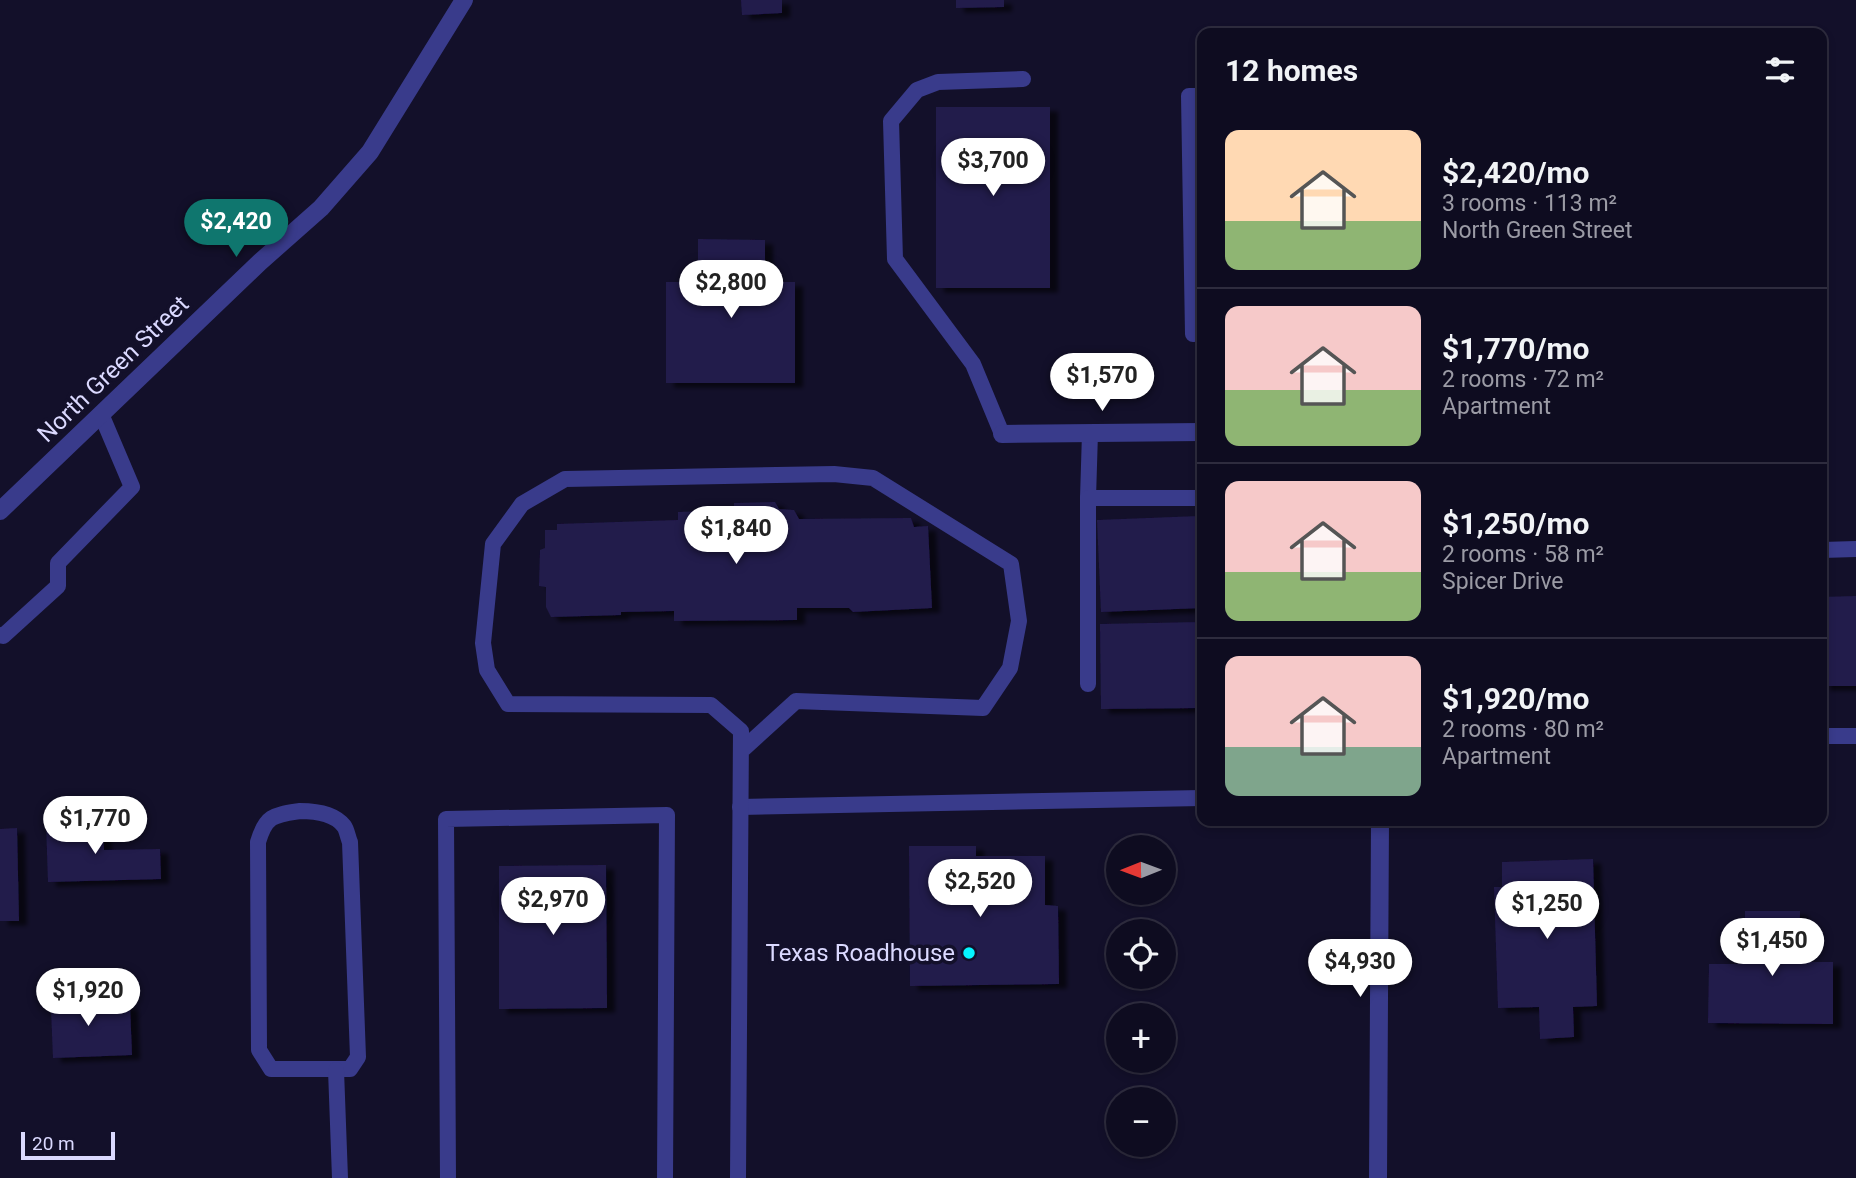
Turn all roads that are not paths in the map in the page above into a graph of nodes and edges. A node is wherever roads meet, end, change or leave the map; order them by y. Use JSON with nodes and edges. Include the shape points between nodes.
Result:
{"nodes":[{"id":1,"x":464,"y":0,"type":"edge"},
{"id":2,"x":1023,"y":79,"type":"dead end"},
{"id":3,"x":1197,"y":96,"type":"edge"},
{"id":4,"x":1197,"y":334,"type":"edge"},
{"id":5,"x":101,"y":414,"type":"junction"},
{"id":6,"x":1197,"y":432,"type":"edge"},
{"id":7,"x":1090,"y":433,"type":"junction"},
{"id":8,"x":1002,"y":434,"type":"joint"},
{"id":9,"x":1088,"y":498,"type":"junction"},
{"id":10,"x":1197,"y":498,"type":"edge"},
{"id":11,"x":0,"y":511,"type":"edge"},
{"id":12,"x":1856,"y":549,"type":"edge"},
{"id":13,"x":1827,"y":550,"type":"edge"},
{"id":14,"x":0,"y":635,"type":"edge"},
{"id":15,"x":1088,"y":684,"type":"dead end"},
{"id":16,"x":1827,"y":736,"type":"edge"},
{"id":17,"x":1856,"y":736,"type":"edge"},
{"id":18,"x":741,"y":751,"type":"junction"},
{"id":19,"x":1197,"y":798,"type":"edge"},
{"id":20,"x":740,"y":807,"type":"junction"},
{"id":21,"x":1380,"y":826,"type":"edge"},
{"id":22,"x":336,"y":1070,"type":"junction"},
{"id":23,"x":340,"y":1178,"type":"edge"},
{"id":24,"x":448,"y":1178,"type":"edge"},
{"id":25,"x":665,"y":1178,"type":"edge"},
{"id":26,"x":738,"y":1178,"type":"edge"},
{"id":27,"x":1378,"y":1178,"type":"edge"}],
"edges":[{"from":1,"to":5,"type":"street","name":"North Green Street","via":[[370,152],[321,208]]},
{"from":2,"to":8,"type":"lane","via":[[938,82],[917,90],[891,121],[895,259],[973,364]]},
{"from":3,"to":4,"type":"lane","via":[[1189,96],[1193,334]]},
{"from":5,"to":11,"type":"street","name":"North Green Street"},
{"from":5,"to":14,"type":"lane","via":[[132,486],[58,564],[58,586]]},
{"from":6,"to":7,"type":"street"},
{"from":7,"to":8,"type":"street"},
{"from":7,"to":9,"type":"lane"},
{"from":9,"to":10,"type":"lane"},
{"from":9,"to":15,"type":"lane"},
{"from":12,"to":13,"type":"lane"},
{"from":16,"to":17,"type":"lane"},
{"from":18,"to":18,"type":"lane","via":[[741,731],[711,705],[508,704],[487,670],[483,643],[493,544],[522,504],[565,479],[834,474],[873,478],[1011,564],[1018,621],[1010,668],[982,708],[796,701]]},
{"from":18,"to":20,"type":"lane"},
{"from":19,"to":20,"type":"lane"},
{"from":20,"to":26,"type":"lane"},
{"from":21,"to":27,"type":"street"},
{"from":22,"to":22,"type":"lane","via":[[350,1069],[358,1057],[350,842],[344,825],[317,811],[278,815],[263,825],[258,842],[259,1050],[271,1069]]},
{"from":22,"to":23,"type":"lane"},
{"from":24,"to":25,"type":"lane","via":[[446,819],[667,815]]}]}
